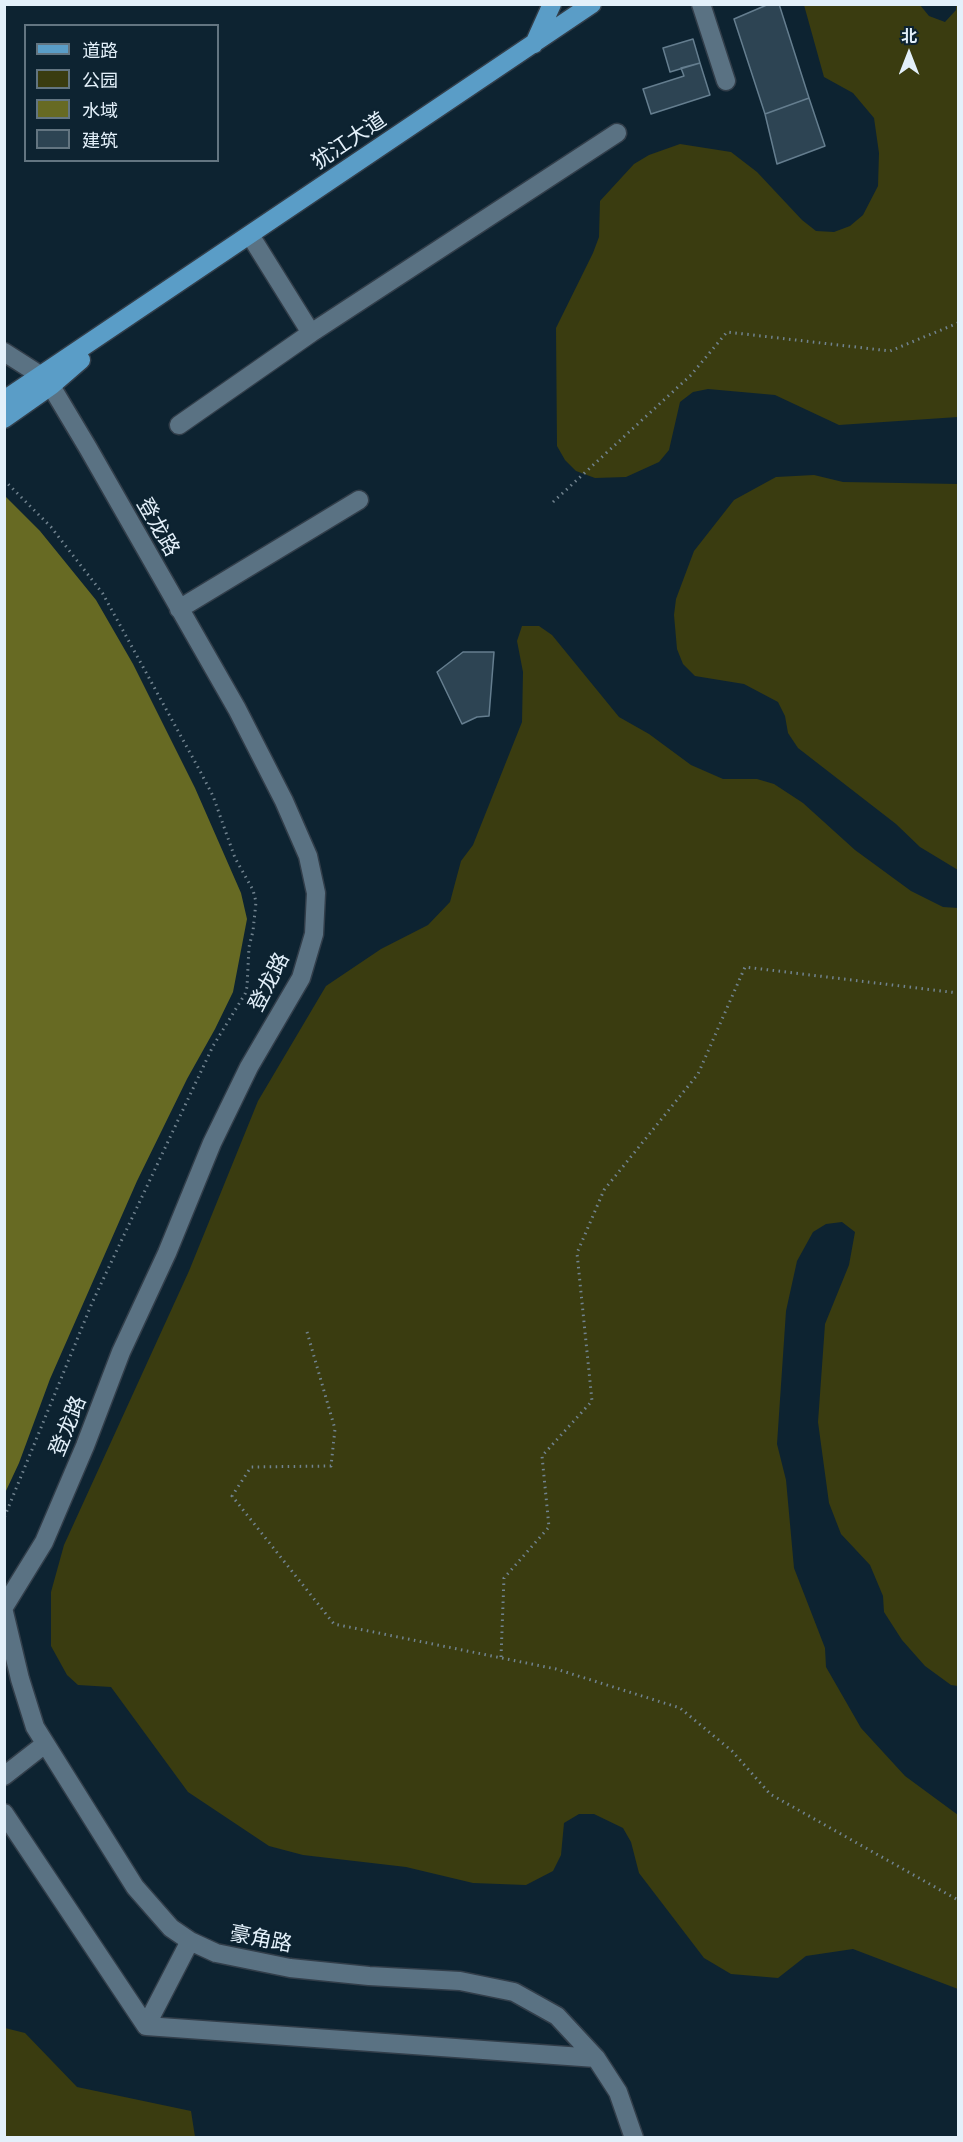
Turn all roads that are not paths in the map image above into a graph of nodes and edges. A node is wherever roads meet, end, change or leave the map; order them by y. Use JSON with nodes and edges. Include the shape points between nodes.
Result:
{"nodes":[{"id":1,"x":552,"y":4,"type":"edge"},
{"id":2,"x":592,"y":4,"type":"edge"},
{"id":3,"x":702,"y":4,"type":"edge"},
{"id":4,"x":534,"y":44,"type":"junction"},
{"id":5,"x":726,"y":81,"type":"dead end"},
{"id":6,"x":617,"y":133,"type":"dead end"},
{"id":7,"x":250,"y":235,"type":"junction"},
{"id":8,"x":311,"y":333,"type":"junction"},
{"id":9,"x":4,"y":352,"type":"edge"},
{"id":10,"x":46,"y":381,"type":"junction"},
{"id":11,"x":6,"y":411,"type":"edge"},
{"id":12,"x":179,"y":425,"type":"dead end"},
{"id":13,"x":359,"y":500,"type":"dead end"},
{"id":14,"x":179,"y":609,"type":"junction"},
{"id":15,"x":4,"y":1607,"type":"edge"},
{"id":16,"x":4,"y":1612,"type":"edge"},
{"id":17,"x":45,"y":1744,"type":"junction"},
{"id":18,"x":4,"y":1776,"type":"edge"},
{"id":19,"x":4,"y":1813,"type":"edge"},
{"id":20,"x":190,"y":1941,"type":"junction"},
{"id":21,"x":147,"y":2025,"type":"junction"},
{"id":22,"x":596,"y":2058,"type":"junction"},
{"id":23,"x":634,"y":2138,"type":"edge"}],
"edges":[{"from":1,"to":4,"type":"main road"},
{"from":2,"to":4,"type":"main road","name":"犹江大道"},
{"from":3,"to":5,"type":"street"},
{"from":4,"to":7,"type":"main road","name":"犹江大道"},
{"from":6,"to":8,"type":"street"},
{"from":7,"to":8,"type":"street"},
{"from":7,"to":10,"type":"main road","name":"犹江大道","via":[[133,315]]},
{"from":8,"to":12,"type":"street"},
{"from":9,"to":10,"type":"street"},
{"from":10,"to":11,"type":"main road","name":"犹江大道"},
{"from":10,"to":14,"type":"street","name":"登龙路"},
{"from":13,"to":14,"type":"street"},
{"from":14,"to":15,"type":"street","name":"登龙路","via":[[242,720],[308,856],[316,893],[315,934],[301,978],[249,1067],[212,1143],[167,1253],[120,1352],[44,1542]]},
{"from":16,"to":17,"type":"street","name":"豪角路","via":[[35,1727]]},
{"from":17,"to":18,"type":"street"},
{"from":17,"to":20,"type":"street","name":"豪角路","via":[[135,1887],[171,1928]]},
{"from":19,"to":21,"type":"street"},
{"from":20,"to":21,"type":"street"},
{"from":20,"to":22,"type":"street","name":"豪角路","via":[[216,1953],[290,1968],[460,1981],[514,1992],[558,2016]]},
{"from":21,"to":22,"type":"street"},
{"from":22,"to":23,"type":"street","name":"豪角路","via":[[618,2092]]}]}
